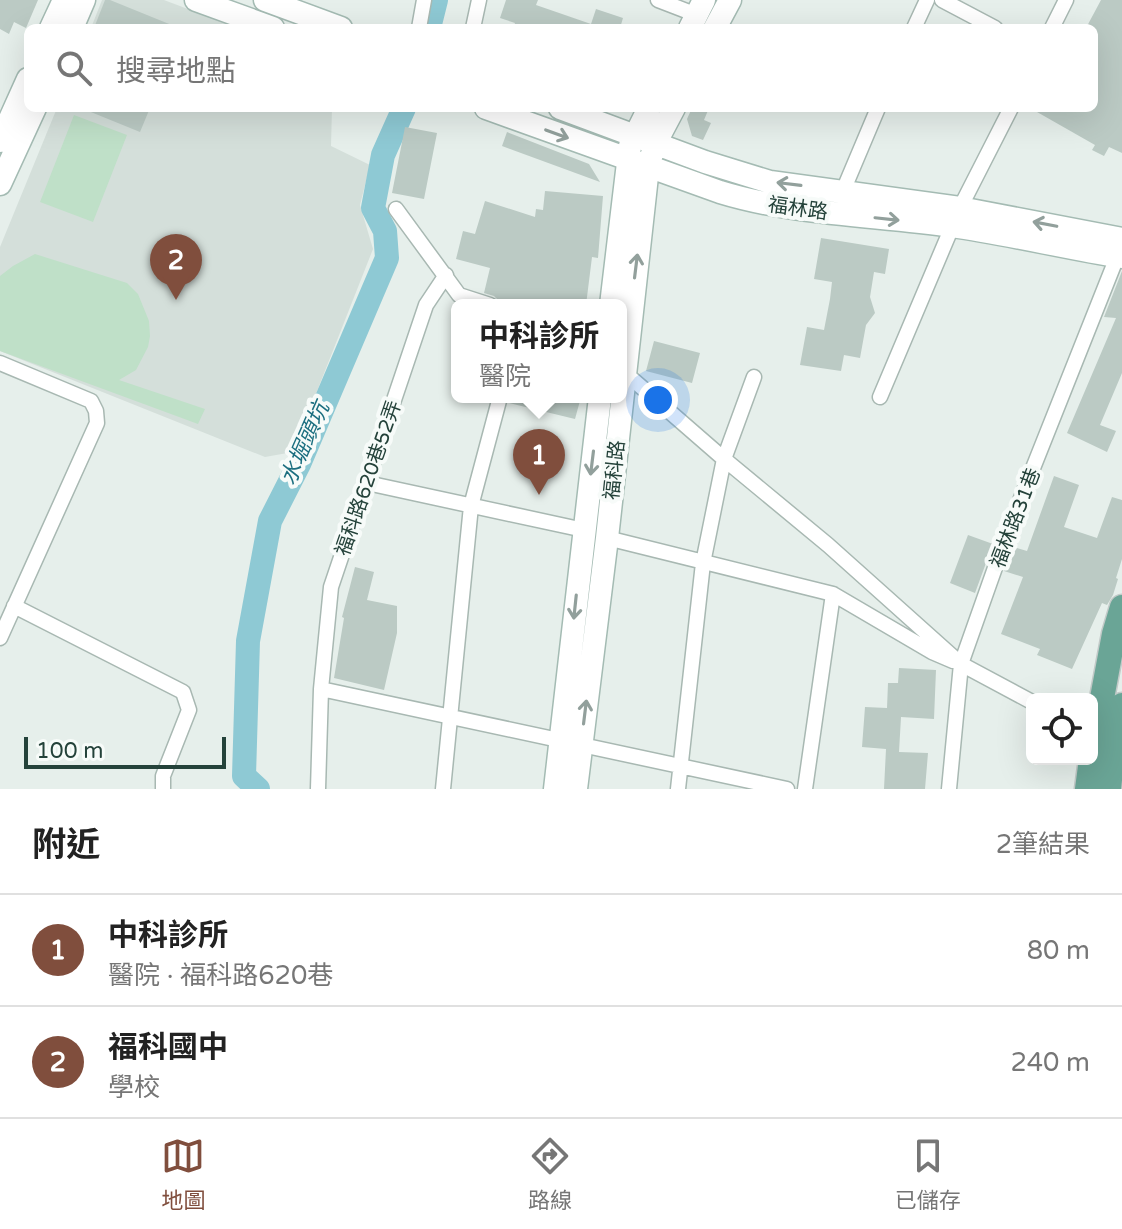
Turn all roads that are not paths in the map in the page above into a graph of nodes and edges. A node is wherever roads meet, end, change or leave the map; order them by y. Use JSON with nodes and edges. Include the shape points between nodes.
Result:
{"nodes":[{"id":1,"x":64,"y":0,"type":"edge"},
{"id":2,"x":84,"y":0,"type":"edge"},
{"id":3,"x":196,"y":0,"type":"edge"},
{"id":4,"x":265,"y":0,"type":"edge"},
{"id":5,"x":424,"y":0,"type":"edge"},
{"id":6,"x":479,"y":0,"type":"edge"},
{"id":7,"x":658,"y":0,"type":"edge"},
{"id":8,"x":730,"y":0,"type":"edge"},
{"id":9,"x":927,"y":0,"type":"edge"},
{"id":10,"x":942,"y":0,"type":"edge"},
{"id":11,"x":1066,"y":0,"type":"edge"},
{"id":12,"x":708,"y":21,"type":"edge"},
{"id":13,"x":53,"y":24,"type":"edge"},
{"id":14,"x":74,"y":24,"type":"edge"},
{"id":15,"x":262,"y":24,"type":"edge"},
{"id":16,"x":330,"y":24,"type":"edge"},
{"id":17,"x":420,"y":24,"type":"edge"},
{"id":18,"x":474,"y":24,"type":"edge"},
{"id":19,"x":916,"y":24,"type":"edge"},
{"id":20,"x":987,"y":24,"type":"edge"},
{"id":21,"x":1054,"y":24,"type":"edge"},
{"id":22,"x":24,"y":88,"type":"edge"},
{"id":23,"x":33,"y":112,"type":"edge"},
{"id":24,"x":497,"y":112,"type":"edge"},
{"id":25,"x":571,"y":112,"type":"edge"},
{"id":26,"x":648,"y":112,"type":"edge"},
{"id":27,"x":670,"y":112,"type":"edge"},
{"id":28,"x":876,"y":112,"type":"edge"},
{"id":29,"x":1009,"y":112,"type":"edge"},
{"id":30,"x":645,"y":140,"type":"junction"},
{"id":31,"x":0,"y":141,"type":"edge"},
{"id":32,"x":638,"y":163,"type":"junction"},
{"id":33,"x":0,"y":184,"type":"edge"},
{"id":34,"x":843,"y":191,"type":"junction"},
{"id":35,"x":396,"y":209,"type":"dead end"},
{"id":36,"x":956,"y":217,"type":"junction"},
{"id":37,"x":1120,"y":251,"type":"edge"},
{"id":38,"x":446,"y":275,"type":"junction"},
{"id":39,"x":471,"y":299,"type":"edge"},
{"id":40,"x":612,"y":299,"type":"edge"},
{"id":41,"x":627,"y":327,"type":"edge"},
{"id":42,"x":0,"y":363,"type":"edge"},
{"id":43,"x":627,"y":375,"type":"edge"},
{"id":44,"x":754,"y":377,"type":"dead end"},
{"id":45,"x":880,"y":397,"type":"dead end"},
{"id":46,"x":498,"y":403,"type":"edge"},
{"id":47,"x":599,"y":403,"type":"edge"},
{"id":48,"x":621,"y":403,"type":"edge"},
{"id":49,"x":724,"y":459,"type":"junction"},
{"id":50,"x":367,"y":483,"type":"junction"},
{"id":51,"x":471,"y":506,"type":"junction"},
{"id":52,"x":584,"y":530,"type":"junction"},
{"id":53,"x":607,"y":538,"type":"junction"},
{"id":54,"x":703,"y":563,"type":"junction"},
{"id":55,"x":833,"y":594,"type":"junction"},
{"id":56,"x":14,"y":606,"type":"junction"},
{"id":57,"x":1122,"y":607,"type":"edge"},
{"id":58,"x":0,"y":638,"type":"edge"},
{"id":59,"x":961,"y":664,"type":"junction"},
{"id":60,"x":321,"y":689,"type":"junction"},
{"id":61,"x":1026,"y":699,"type":"edge"},
{"id":62,"x":1122,"y":705,"type":"edge"},
{"id":63,"x":450,"y":716,"type":"junction"},
{"id":64,"x":1103,"y":741,"type":"edge"},
{"id":65,"x":570,"y":742,"type":"junction"},
{"id":66,"x":1090,"y":765,"type":"edge"},
{"id":67,"x":680,"y":766,"type":"junction"},
{"id":68,"x":738,"y":784,"type":"edge"},
{"id":69,"x":163,"y":789,"type":"edge"},
{"id":70,"x":318,"y":789,"type":"edge"},
{"id":71,"x":443,"y":789,"type":"edge"},
{"id":72,"x":555,"y":789,"type":"edge"},
{"id":73,"x":576,"y":789,"type":"edge"},
{"id":74,"x":678,"y":789,"type":"edge"},
{"id":75,"x":787,"y":789,"type":"edge"},
{"id":76,"x":805,"y":789,"type":"edge"},
{"id":77,"x":949,"y":789,"type":"edge"},
{"id":78,"x":1087,"y":789,"type":"edge"},
{"id":79,"x":1109,"y":789,"type":"edge"}],
"edges":[{"from":1,"to":13,"type":"street"},
{"from":2,"to":14,"type":"street"},
{"from":3,"to":15,"type":"street"},
{"from":4,"to":16,"type":"street"},
{"from":5,"to":17,"type":"street"},
{"from":6,"to":18,"type":"street"},
{"from":7,"to":12,"type":"street"},
{"from":8,"to":12,"type":"street"},
{"from":9,"to":19,"type":"street"},
{"from":10,"to":20,"type":"street"},
{"from":11,"to":21,"type":"street"},
{"from":22,"to":31,"type":"street"},
{"from":23,"to":33,"type":"street"},
{"from":24,"to":32,"type":"street","name":"福林路","one_way":true},
{"from":25,"to":30,"type":"street","name":"福林路"},
{"from":26,"to":30,"type":"street","name":"福科路"},
{"from":27,"to":30,"type":"street","name":"福科路"},
{"from":28,"to":34,"type":"street"},
{"from":29,"to":36,"type":"street"},
{"from":30,"to":32,"type":"street","name":"福科路","via":[[630,146]]},
{"from":34,"to":30,"type":"street","name":"福林路","one_way":true,"via":[[770,182]]},
{"from":32,"to":36,"type":"street","name":"福林路","one_way":true,"via":[[760,203]]},
{"from":32,"to":40,"type":"street","name":"福科路"},
{"from":41,"to":32,"type":"street","name":"福科路","one_way":true},
{"from":34,"to":36,"type":"street","name":"福林路"},
{"from":35,"to":38,"type":"street"},
{"from":36,"to":37,"type":"street","name":"福林路"},
{"from":36,"to":45,"type":"street"},
{"from":37,"to":59,"type":"street","name":"福林路31巷"},
{"from":38,"to":39,"type":"street","via":[[459,295]]},
{"from":38,"to":50,"type":"street","name":"福科路620巷52弄","via":[[426,305]]},
{"from":42,"to":56,"type":"street","via":[[91,401],[97,423]]},
{"from":43,"to":49,"type":"street"},
{"from":44,"to":49,"type":"street"},
{"from":46,"to":51,"type":"street"},
{"from":47,"to":52,"type":"street","name":"福科路","one_way":true},
{"from":48,"to":53,"type":"street","name":"福科路"},
{"from":49,"to":54,"type":"street"},
{"from":49,"to":59,"type":"street"},
{"from":50,"to":51,"type":"street"},
{"from":50,"to":60,"type":"street","name":"福科路620巷52弄","via":[[331,587]]},
{"from":51,"to":52,"type":"street"},
{"from":51,"to":63,"type":"street"},
{"from":52,"to":65,"type":"street","name":"福科路","one_way":true},
{"from":53,"to":54,"type":"street"},
{"from":65,"to":53,"type":"street","name":"福科路","one_way":true},
{"from":54,"to":55,"type":"street"},
{"from":54,"to":67,"type":"street"},
{"from":55,"to":59,"type":"street"},
{"from":55,"to":76,"type":"street"},
{"from":56,"to":58,"type":"street"},
{"from":56,"to":69,"type":"street","via":[[183,692],[189,710],[163,776]]},
{"from":57,"to":64,"type":"main road","via":[[1114,634]]},
{"from":59,"to":61,"type":"street"},
{"from":59,"to":77,"type":"street","name":"福林路31巷"},
{"from":60,"to":63,"type":"street"},
{"from":60,"to":70,"type":"street","name":"福科路620巷52弄"},
{"from":62,"to":64,"type":"main road"},
{"from":63,"to":65,"type":"street"},
{"from":63,"to":71,"type":"street"},
{"from":64,"to":79,"type":"main road"},
{"from":65,"to":67,"type":"street"},
{"from":65,"to":72,"type":"street","name":"福科路"},
{"from":65,"to":73,"type":"street","name":"福科路"},
{"from":66,"to":78,"type":"main road"},
{"from":67,"to":68,"type":"street"},
{"from":67,"to":74,"type":"street"},
{"from":68,"to":75,"type":"street"}]}
